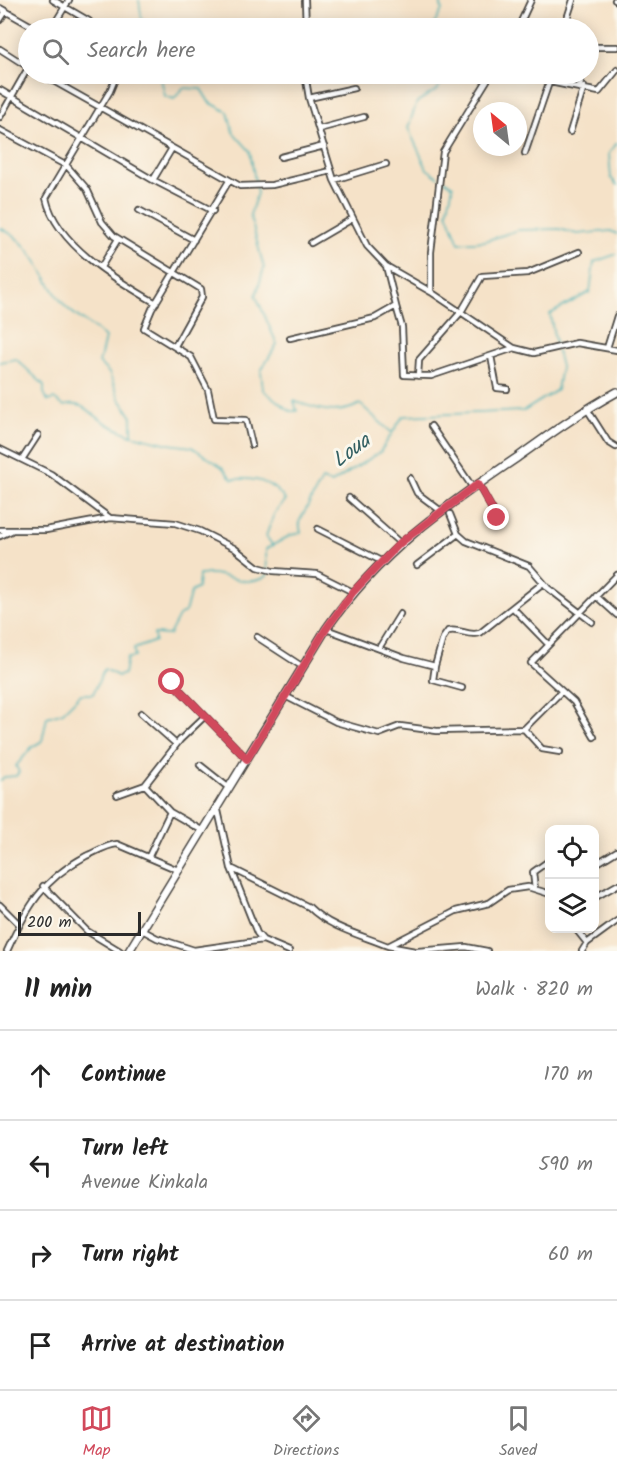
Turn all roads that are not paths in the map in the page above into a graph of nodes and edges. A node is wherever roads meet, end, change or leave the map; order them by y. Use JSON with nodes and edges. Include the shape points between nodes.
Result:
{"nodes":[{"id":1,"x":53,"y":0,"type":"edge"},
{"id":2,"x":69,"y":0,"type":"edge"},
{"id":3,"x":305,"y":0,"type":"edge"},
{"id":4,"x":531,"y":0,"type":"edge"},
{"id":5,"x":573,"y":0,"type":"edge"},
{"id":6,"x":0,"y":8,"type":"edge"},
{"id":7,"x":65,"y":8,"type":"junction"},
{"id":8,"x":6,"y":11,"type":"junction"},
{"id":9,"x":18,"y":18,"type":"edge"},
{"id":10,"x":58,"y":18,"type":"edge"},
{"id":11,"x":83,"y":18,"type":"edge"},
{"id":12,"x":306,"y":18,"type":"edge"},
{"id":13,"x":523,"y":18,"type":"edge"},
{"id":14,"x":567,"y":18,"type":"edge"},
{"id":15,"x":0,"y":20,"type":"edge"},
{"id":16,"x":599,"y":47,"type":"edge"},
{"id":17,"x":617,"y":47,"type":"edge"},
{"id":18,"x":0,"y":50,"type":"edge"},
{"id":19,"x":18,"y":61,"type":"edge"},
{"id":20,"x":617,"y":70,"type":"edge"},
{"id":21,"x":19,"y":84,"type":"edge"},
{"id":22,"x":59,"y":84,"type":"edge"},
{"id":23,"x":113,"y":84,"type":"edge"},
{"id":24,"x":307,"y":84,"type":"edge"},
{"id":25,"x":485,"y":84,"type":"edge"},
{"id":26,"x":549,"y":84,"type":"edge"},
{"id":27,"x":563,"y":84,"type":"edge"},
{"id":28,"x":582,"y":87,"type":"junction"},
{"id":29,"x":354,"y":88,"type":"dead end"},
{"id":30,"x":0,"y":90,"type":"edge"},
{"id":31,"x":12,"y":97,"type":"junction"},
{"id":32,"x":309,"y":98,"type":"junction"},
{"id":33,"x":100,"y":106,"type":"junction"},
{"id":34,"x":0,"y":117,"type":"edge"},
{"id":35,"x":364,"y":117,"type":"dead end"},
{"id":36,"x":320,"y":129,"type":"junction"},
{"id":37,"x":0,"y":130,"type":"edge"},
{"id":38,"x":570,"y":132,"type":"dead end"},
{"id":39,"x":83,"y":137,"type":"junction"},
{"id":40,"x":324,"y":146,"type":"junction"},
{"id":41,"x":527,"y":147,"type":"edge"},
{"id":42,"x":171,"y":150,"type":"junction"},
{"id":43,"x":281,"y":157,"type":"dead end"},
{"id":44,"x":386,"y":165,"type":"dead end"},
{"id":45,"x":67,"y":166,"type":"junction"},
{"id":46,"x":331,"y":171,"type":"junction"},
{"id":47,"x":153,"y":180,"type":"junction"},
{"id":48,"x":334,"y":180,"type":"junction"},
{"id":49,"x":229,"y":181,"type":"junction"},
{"id":50,"x":139,"y":210,"type":"dead end"},
{"id":51,"x":213,"y":211,"type":"junction"},
{"id":52,"x":352,"y":219,"type":"junction"},
{"id":53,"x":118,"y":239,"type":"junction"},
{"id":54,"x":194,"y":240,"type":"junction"},
{"id":55,"x":311,"y":243,"type":"dead end"},
{"id":56,"x":579,"y":252,"type":"dead end"},
{"id":57,"x":386,"y":266,"type":"junction"},
{"id":58,"x":101,"y":267,"type":"junction"},
{"id":59,"x":175,"y":273,"type":"junction"},
{"id":60,"x":431,"y":292,"type":"junction"},
{"id":61,"x":156,"y":303,"type":"junction"},
{"id":62,"x":396,"y":306,"type":"junction"},
{"id":63,"x":460,"y":312,"type":"junction"},
{"id":64,"x":617,"y":316,"type":"edge"},
{"id":65,"x":290,"y":338,"type":"dead end"},
{"id":66,"x":175,"y":346,"type":"junction"},
{"id":67,"x":514,"y":348,"type":"junction"},
{"id":68,"x":607,"y":348,"type":"junction"},
{"id":69,"x":617,"y":350,"type":"edge"},
{"id":70,"x":491,"y":357,"type":"junction"},
{"id":71,"x":418,"y":376,"type":"junction"},
{"id":72,"x":507,"y":389,"type":"dead end"},
{"id":73,"x":617,"y":392,"type":"edge"},
{"id":74,"x":587,"y":409,"type":"junction"},
{"id":75,"x":431,"y":426,"type":"dead end"},
{"id":76,"x":38,"y":435,"type":"dead end"},
{"id":77,"x":252,"y":445,"type":"dead end"},
{"id":78,"x":616,"y":447,"type":"edge"},
{"id":79,"x":0,"y":449,"type":"edge"},
{"id":80,"x":23,"y":458,"type":"junction"},
{"id":81,"x":410,"y":478,"type":"dead end"},
{"id":82,"x":476,"y":486,"type":"junction"},
{"id":83,"x":349,"y":498,"type":"dead end"},
{"id":84,"x":441,"y":511,"type":"junction"},
{"id":85,"x":450,"y":514,"type":"dead end"},
{"id":86,"x":110,"y":518,"type":"junction"},
{"id":87,"x":497,"y":518,"type":"dead end"},
{"id":88,"x":318,"y":529,"type":"dead end"},
{"id":89,"x":0,"y":530,"type":"edge"},
{"id":90,"x":12,"y":531,"type":"junction"},
{"id":91,"x":458,"y":534,"type":"junction"},
{"id":92,"x":0,"y":536,"type":"edge"},
{"id":93,"x":400,"y":543,"type":"junction"},
{"id":94,"x":381,"y":561,"type":"junction"},
{"id":95,"x":417,"y":565,"type":"dead end"},
{"id":96,"x":617,"y":575,"type":"edge"},
{"id":97,"x":543,"y":583,"type":"junction"},
{"id":98,"x":353,"y":592,"type":"junction"},
{"id":99,"x":596,"y":596,"type":"junction"},
{"id":100,"x":514,"y":609,"type":"junction"},
{"id":101,"x":579,"y":611,"type":"junction"},
{"id":102,"x":400,"y":614,"type":"dead end"},
{"id":103,"x":617,"y":615,"type":"edge"},
{"id":104,"x":592,"y":622,"type":"dead end"},
{"id":105,"x":326,"y":629,"type":"junction"},
{"id":106,"x":257,"y":638,"type":"dead end"},
{"id":107,"x":548,"y":644,"type":"junction"},
{"id":108,"x":379,"y":648,"type":"junction"},
{"id":109,"x":435,"y":666,"type":"junction"},
{"id":110,"x":303,"y":667,"type":"junction"},
{"id":111,"x":172,"y":682,"type":"dead end"},
{"id":112,"x":462,"y":688,"type":"dead end"},
{"id":113,"x":562,"y":691,"type":"junction"},
{"id":114,"x":285,"y":696,"type":"junction"},
{"id":115,"x":141,"y":713,"type":"dead end"},
{"id":116,"x":204,"y":717,"type":"junction"},
{"id":117,"x":524,"y":729,"type":"junction"},
{"id":118,"x":594,"y":737,"type":"dead end"},
{"id":119,"x":176,"y":744,"type":"junction"},
{"id":120,"x":560,"y":752,"type":"dead end"},
{"id":121,"x":247,"y":759,"type":"junction"},
{"id":122,"x":200,"y":765,"type":"dead end"},
{"id":123,"x":145,"y":785,"type":"junction"},
{"id":124,"x":229,"y":788,"type":"junction"},
{"id":125,"x":117,"y":795,"type":"dead end"},
{"id":126,"x":217,"y":806,"type":"junction"},
{"id":127,"x":171,"y":812,"type":"junction"},
{"id":128,"x":203,"y":831,"type":"junction"},
{"id":129,"x":617,"y":851,"type":"edge"},
{"id":130,"x":149,"y":856,"type":"junction"},
{"id":131,"x":599,"y":862,"type":"edge"},
{"id":132,"x":545,"y":863,"type":"edge"},
{"id":133,"x":231,"y":868,"type":"junction"},
{"id":134,"x":178,"y":870,"type":"junction"},
{"id":135,"x":617,"y":885,"type":"edge"},
{"id":136,"x":44,"y":886,"type":"junction"},
{"id":137,"x":535,"y":889,"type":"junction"},
{"id":138,"x":545,"y":893,"type":"edge"},
{"id":139,"x":599,"y":895,"type":"edge"},
{"id":140,"x":0,"y":905,"type":"edge"},
{"id":141,"x":617,"y":921,"type":"edge"},
{"id":142,"x":19,"y":924,"type":"junction"},
{"id":143,"x":142,"y":930,"type":"junction"},
{"id":144,"x":579,"y":933,"type":"edge"},
{"id":145,"x":263,"y":940,"type":"junction"},
{"id":146,"x":587,"y":943,"type":"junction"},
{"id":147,"x":388,"y":946,"type":"junction"},
{"id":148,"x":8,"y":951,"type":"edge"},
{"id":149,"x":120,"y":951,"type":"edge"},
{"id":150,"x":129,"y":951,"type":"edge"},
{"id":151,"x":289,"y":951,"type":"edge"},
{"id":152,"x":417,"y":951,"type":"edge"},
{"id":153,"x":487,"y":951,"type":"edge"},
{"id":154,"x":582,"y":951,"type":"edge"}],
"edges":[{"from":1,"to":7,"type":"street"},
{"from":2,"to":7,"type":"street"},
{"from":3,"to":12,"type":"street"},
{"from":4,"to":13,"type":"street"},
{"from":5,"to":14,"type":"street"},
{"from":6,"to":8,"type":"street"},
{"from":7,"to":10,"type":"street"},
{"from":7,"to":11,"type":"street"},
{"from":8,"to":9,"type":"street"},
{"from":8,"to":15,"type":"street"},
{"from":16,"to":17,"type":"street"},
{"from":18,"to":19,"type":"street"},
{"from":20,"to":28,"type":"street","via":[[599,92]]},
{"from":21,"to":31,"type":"street"},
{"from":22,"to":33,"type":"street"},
{"from":23,"to":33,"type":"street"},
{"from":24,"to":32,"type":"street"},
{"from":25,"to":60,"type":"street","via":[[443,152],[431,252]]},
{"from":26,"to":41,"type":"street"},
{"from":27,"to":28,"type":"street"},
{"from":28,"to":38,"type":"street"},
{"from":29,"to":32,"type":"street"},
{"from":30,"to":31,"type":"street"},
{"from":31,"to":34,"type":"street"},
{"from":31,"to":39,"type":"street"},
{"from":32,"to":36,"type":"street"},
{"from":33,"to":39,"type":"street"},
{"from":33,"to":42,"type":"street"},
{"from":35,"to":36,"type":"street"},
{"from":36,"to":40,"type":"street"},
{"from":37,"to":45,"type":"street"},
{"from":39,"to":45,"type":"street"},
{"from":39,"to":47,"type":"street"},
{"from":40,"to":43,"type":"street"},
{"from":40,"to":46,"type":"street"},
{"from":42,"to":47,"type":"street"},
{"from":42,"to":49,"type":"street"},
{"from":44,"to":48,"type":"street"},
{"from":45,"to":53,"type":"street","via":[[87,189],[108,230]]},
{"from":45,"to":58,"type":"street","via":[[46,195],[47,203],[74,244]]},
{"from":46,"to":48,"type":"street"},
{"from":46,"to":49,"type":"street","via":[[272,185],[240,186]]},
{"from":47,"to":51,"type":"street"},
{"from":48,"to":52,"type":"street"},
{"from":49,"to":51,"type":"street"},
{"from":50,"to":54,"type":"street"},
{"from":51,"to":54,"type":"street"},
{"from":52,"to":55,"type":"street"},
{"from":52,"to":57,"type":"street","via":[[367,246]]},
{"from":53,"to":58,"type":"street"},
{"from":53,"to":59,"type":"street"},
{"from":54,"to":59,"type":"street"},
{"from":56,"to":63,"type":"street","via":[[528,273],[482,276]]},
{"from":57,"to":60,"type":"street"},
{"from":57,"to":62,"type":"street"},
{"from":58,"to":61,"type":"street"},
{"from":59,"to":61,"type":"street"},
{"from":59,"to":66,"type":"street","via":[[199,287],[203,294]]},
{"from":60,"to":63,"type":"street"},
{"from":61,"to":66,"type":"street","via":[[144,328]]},
{"from":62,"to":65,"type":"street","via":[[375,318]]},
{"from":62,"to":71,"type":"street","via":[[402,327],[402,373]]},
{"from":63,"to":67,"type":"street"},
{"from":63,"to":71,"type":"street","via":[[422,355]]},
{"from":64,"to":68,"type":"street"},
{"from":66,"to":77,"type":"street","via":[[194,361],[208,390],[214,419],[246,420]]},
{"from":67,"to":68,"type":"street","via":[[534,353],[577,343]]},
{"from":67,"to":70,"type":"street"},
{"from":68,"to":69,"type":"street"},
{"from":70,"to":71,"type":"street","via":[[431,376]]},
{"from":70,"to":72,"type":"street","via":[[497,388]]},
{"from":73,"to":74,"type":"main road"},
{"from":74,"to":78,"type":"street","via":[[608,442]]},
{"from":74,"to":82,"type":"main road"},
{"from":75,"to":82,"type":"street"},
{"from":76,"to":80,"type":"street"},
{"from":79,"to":80,"type":"street"},
{"from":80,"to":86,"type":"street"},
{"from":81,"to":84,"type":"street","via":[[417,493]]},
{"from":82,"to":84,"type":"main road"},
{"from":82,"to":87,"type":"street"},
{"from":83,"to":93,"type":"street"},
{"from":84,"to":93,"type":"main road"},
{"from":85,"to":91,"type":"street"},
{"from":86,"to":90,"type":"street","via":[[46,530]]},
{"from":86,"to":98,"type":"street","via":[[191,527],[266,569],[316,574]]},
{"from":88,"to":94,"type":"street"},
{"from":89,"to":90,"type":"street"},
{"from":90,"to":92,"type":"street"},
{"from":91,"to":95,"type":"street"},
{"from":91,"to":97,"type":"street","via":[[470,544],[529,566]]},
{"from":93,"to":94,"type":"main road"},
{"from":94,"to":98,"type":"main road"},
{"from":96,"to":99,"type":"street"},
{"from":97,"to":100,"type":"street"},
{"from":97,"to":101,"type":"street"},
{"from":98,"to":105,"type":"main road"},
{"from":99,"to":101,"type":"street"},
{"from":99,"to":103,"type":"street"},
{"from":100,"to":107,"type":"street"},
{"from":100,"to":109,"type":"street","via":[[474,635],[455,629],[448,631],[442,638]]},
{"from":101,"to":104,"type":"street"},
{"from":101,"to":107,"type":"street"},
{"from":102,"to":108,"type":"street"},
{"from":105,"to":108,"type":"street"},
{"from":105,"to":110,"type":"main road"},
{"from":106,"to":110,"type":"street"},
{"from":107,"to":113,"type":"street","via":[[531,663]]},
{"from":108,"to":109,"type":"street"},
{"from":109,"to":112,"type":"street","via":[[433,680]]},
{"from":110,"to":114,"type":"main road"},
{"from":111,"to":116,"type":"street"},
{"from":113,"to":117,"type":"street"},
{"from":113,"to":118,"type":"street","via":[[577,706]]},
{"from":114,"to":117,"type":"street","via":[[336,722],[380,734],[400,726],[436,731]]},
{"from":114,"to":121,"type":"main road"},
{"from":115,"to":119,"type":"street"},
{"from":116,"to":119,"type":"street"},
{"from":116,"to":121,"type":"street"},
{"from":117,"to":120,"type":"street","via":[[543,749]]},
{"from":119,"to":123,"type":"street"},
{"from":121,"to":124,"type":"main road"},
{"from":122,"to":124,"type":"street"},
{"from":123,"to":125,"type":"street"},
{"from":123,"to":127,"type":"street"},
{"from":124,"to":126,"type":"main road"},
{"from":126,"to":128,"type":"main road"},
{"from":126,"to":133,"type":"street"},
{"from":127,"to":128,"type":"street"},
{"from":127,"to":130,"type":"street"},
{"from":128,"to":134,"type":"main road"},
{"from":129,"to":131,"type":"street"},
{"from":130,"to":134,"type":"street"},
{"from":130,"to":136,"type":"street","via":[[112,845],[67,866]]},
{"from":132,"to":137,"type":"street","via":[[533,872]]},
{"from":133,"to":145,"type":"street","via":[[253,926]]},
{"from":133,"to":147,"type":"street","via":[[309,907],[333,925]]},
{"from":134,"to":143,"type":"main road"},
{"from":135,"to":139,"type":"street"},
{"from":136,"to":142,"type":"street"},
{"from":136,"to":149,"type":"street","via":[[87,931]]},
{"from":137,"to":138,"type":"street"},
{"from":137,"to":147,"type":"street","via":[[508,890],[489,903],[456,911]]},
{"from":140,"to":142,"type":"street"},
{"from":141,"to":146,"type":"street"},
{"from":142,"to":148,"type":"street"},
{"from":143,"to":145,"type":"street","via":[[195,951]]},
{"from":143,"to":150,"type":"main road"},
{"from":144,"to":146,"type":"street"},
{"from":145,"to":151,"type":"street"},
{"from":146,"to":154,"type":"street"},
{"from":147,"to":152,"type":"street"},
{"from":152,"to":153,"type":"street","via":[[466,947]]}]}
